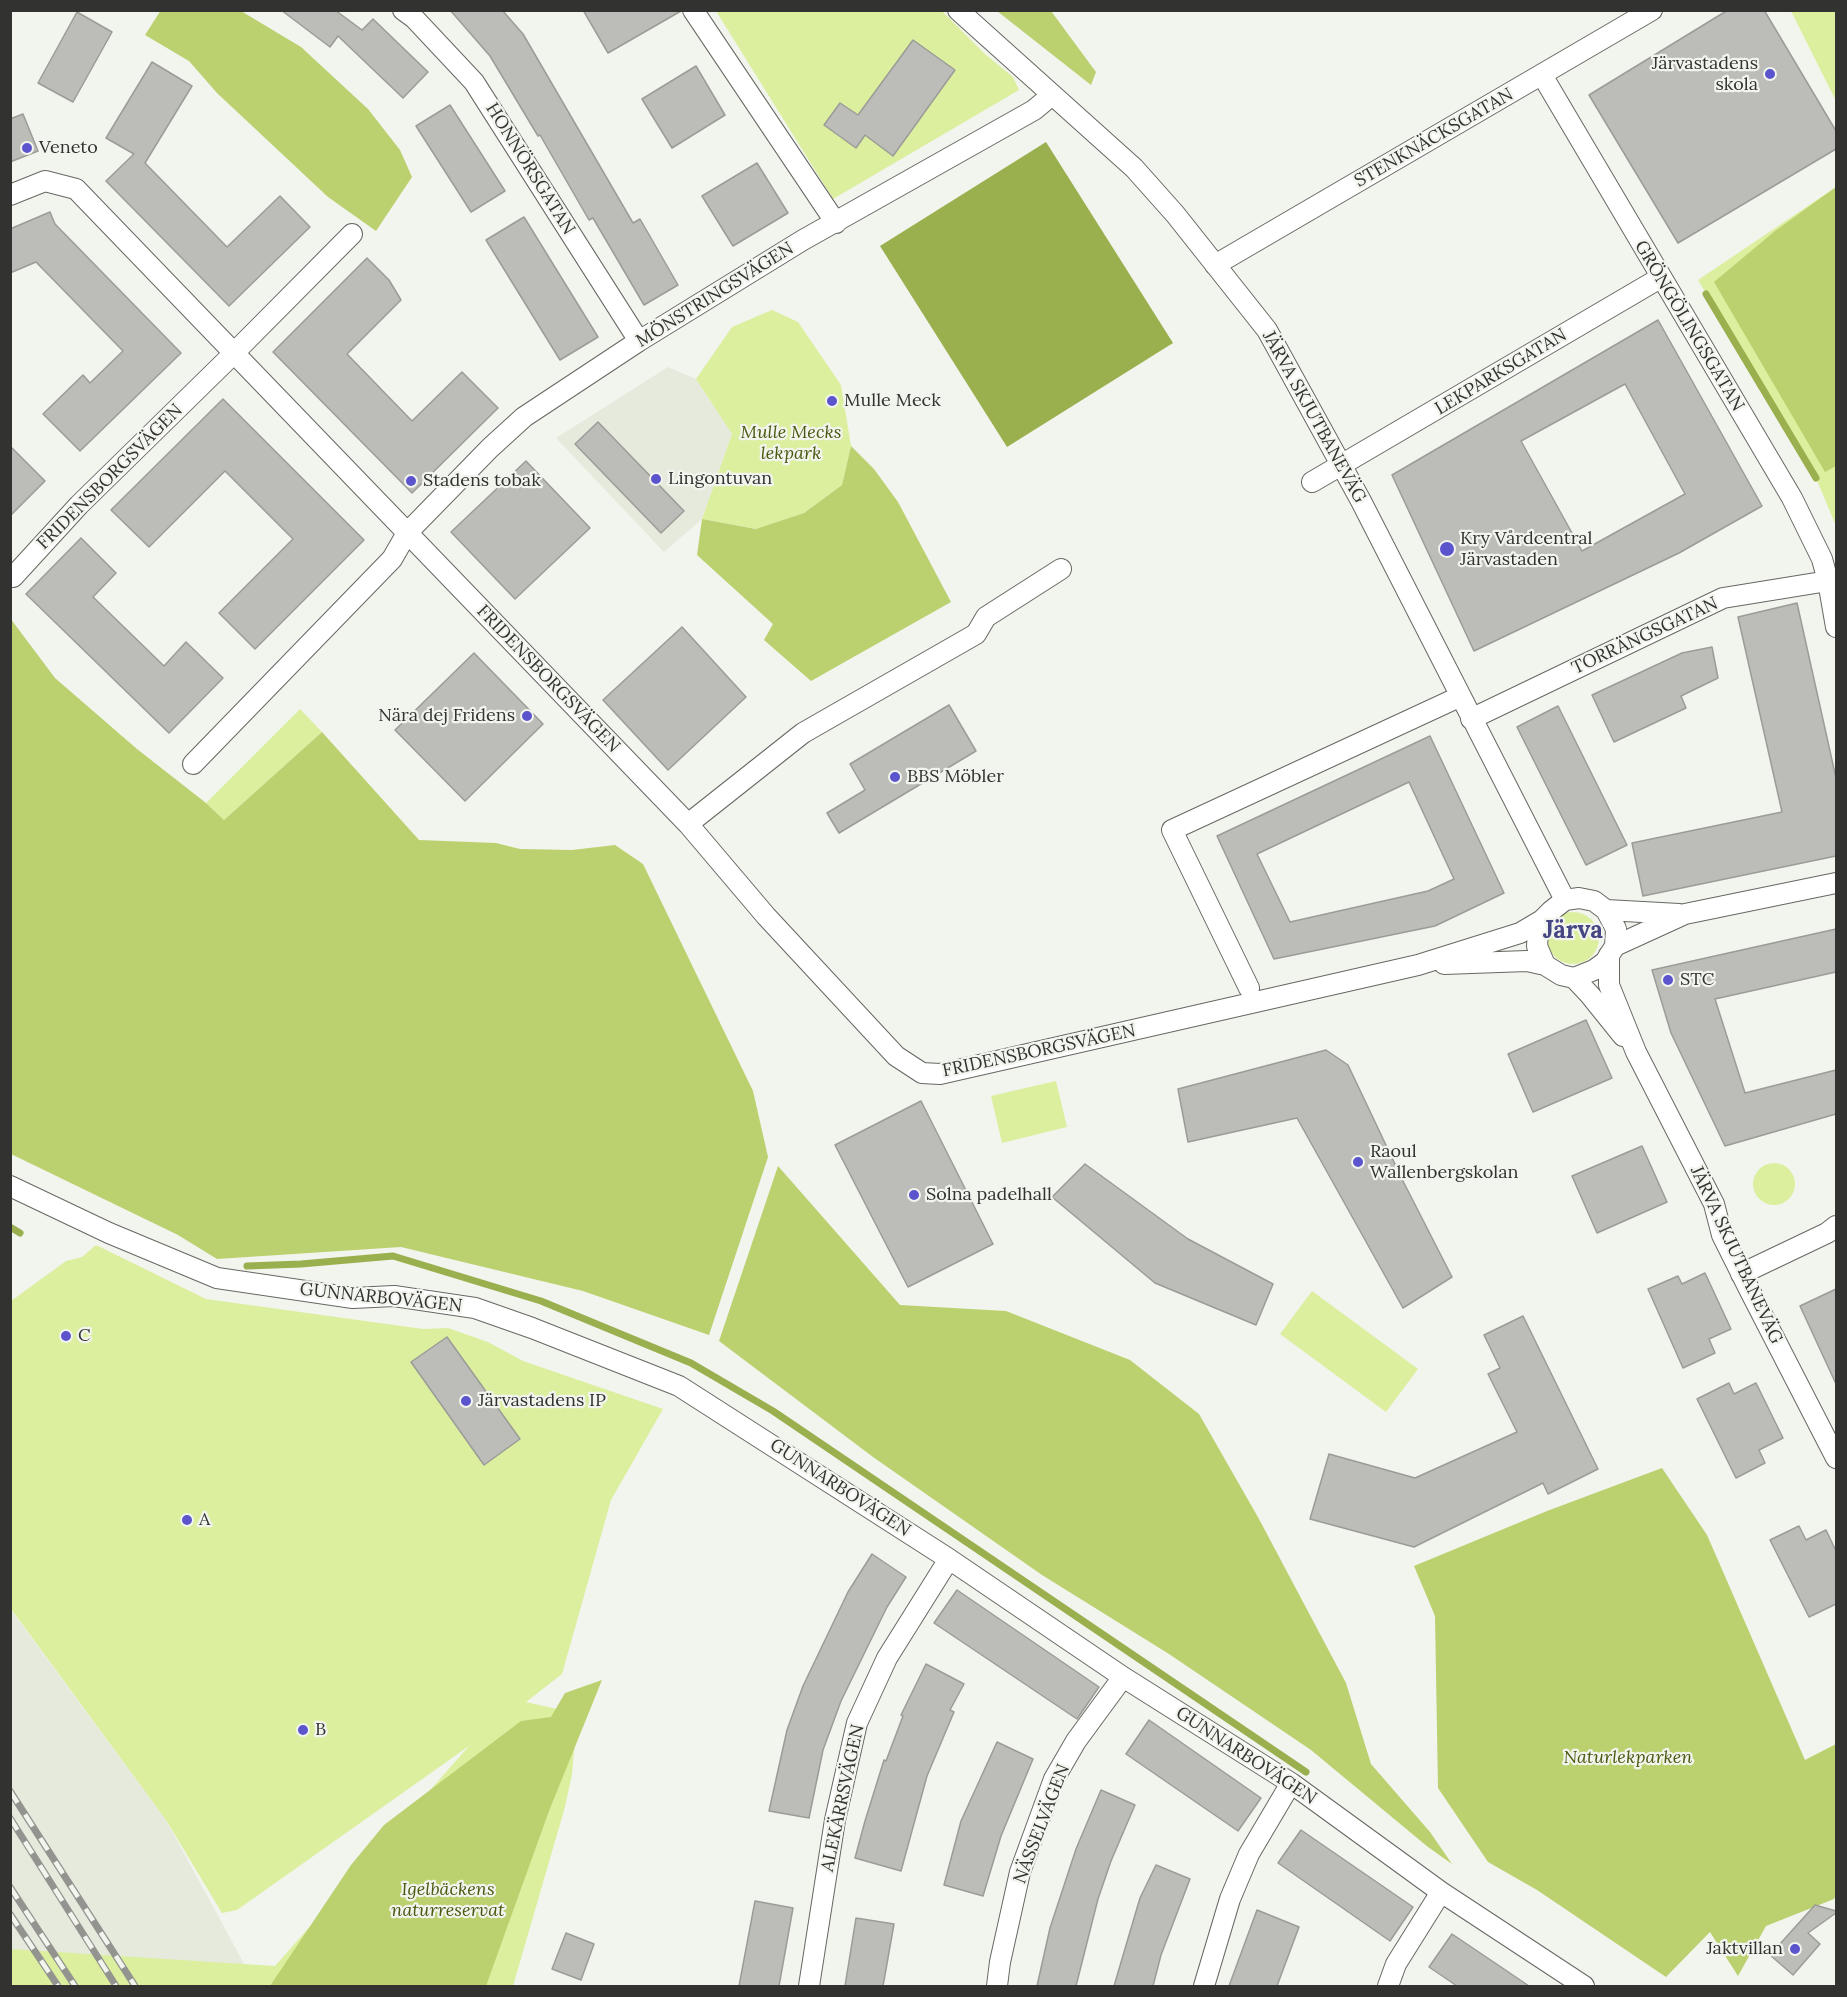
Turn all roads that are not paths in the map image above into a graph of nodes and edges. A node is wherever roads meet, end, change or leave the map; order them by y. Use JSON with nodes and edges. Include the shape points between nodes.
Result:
{"nodes":[{"id":1,"x":403,"y":10,"type":"edge"},
{"id":2,"x":693,"y":10,"type":"edge"},
{"id":3,"x":958,"y":10,"type":"edge"},
{"id":4,"x":1652,"y":10,"type":"edge"},
{"id":5,"x":1542,"y":75,"type":"junction"},
{"id":6,"x":1052,"y":95,"type":"junction"},
{"id":7,"x":10,"y":195,"type":"edge"},
{"id":8,"x":836,"y":223,"type":"junction"},
{"id":9,"x":352,"y":234,"type":"dead end"},
{"id":10,"x":1215,"y":265,"type":"junction"},
{"id":11,"x":1660,"y":278,"type":"junction"},
{"id":12,"x":639,"y":341,"type":"junction"},
{"id":13,"x":234,"y":354,"type":"junction"},
{"id":14,"x":1341,"y":466,"type":"junction"},
{"id":15,"x":1312,"y":482,"type":"dead end"},
{"id":16,"x":407,"y":533,"type":"junction"},
{"id":17,"x":1061,"y":569,"type":"dead end"},
{"id":18,"x":13,"y":577,"type":"dead end"},
{"id":19,"x":1828,"y":581,"type":"junction"},
{"id":20,"x":1836,"y":627,"type":"edge"},
{"id":21,"x":1460,"y":697,"type":"junction"},
{"id":22,"x":1471,"y":719,"type":"junction"},
{"id":23,"x":193,"y":764,"type":"dead end"},
{"id":24,"x":688,"y":824,"type":"junction"},
{"id":25,"x":1836,"y":883,"type":"edge"},
{"id":26,"x":1565,"y":900,"type":"junction"},
{"id":27,"x":1606,"y":910,"type":"junction"},
{"id":28,"x":1685,"y":914,"type":"junction"},
{"id":29,"x":1542,"y":920,"type":"junction"},
{"id":30,"x":1612,"y":951,"type":"junction"},
{"id":31,"x":1418,"y":965,"type":"junction"},
{"id":32,"x":1545,"y":965,"type":"junction"},
{"id":33,"x":1574,"y":978,"type":"junction"},
{"id":34,"x":1249,"y":988,"type":"dead end"},
{"id":35,"x":1636,"y":1052,"type":"junction"},
{"id":36,"x":10,"y":1186,"type":"edge"},
{"id":37,"x":1836,"y":1226,"type":"edge"},
{"id":38,"x":1741,"y":1274,"type":"junction"},
{"id":39,"x":1836,"y":1458,"type":"edge"},
{"id":40,"x":949,"y":1559,"type":"junction"},
{"id":41,"x":1123,"y":1677,"type":"junction"},
{"id":42,"x":1291,"y":1783,"type":"junction"},
{"id":43,"x":1441,"y":1892,"type":"junction"},
{"id":44,"x":809,"y":1986,"type":"edge"},
{"id":45,"x":997,"y":1986,"type":"edge"},
{"id":46,"x":1204,"y":1986,"type":"edge"},
{"id":47,"x":1389,"y":1986,"type":"edge"},
{"id":48,"x":1584,"y":1986,"type":"edge"}],
"edges":[{"from":1,"to":12,"type":"street","name":"HONNÖRSGATAN","via":[[474,82]]},
{"from":2,"to":8,"type":"street"},
{"from":3,"to":6,"type":"street","name":"JÄRVA SKJUTBANEVÄG"},
{"from":4,"to":5,"type":"street","name":"STENKNÄCKSGATAN"},
{"from":5,"to":10,"type":"street","name":"STENKNÄCKSGATAN"},
{"from":5,"to":11,"type":"street","name":"GRÖNGÖLINGSGATAN"},
{"from":6,"to":8,"type":"street","name":"MÖNSTRINGSVÄGEN","via":[[1034,110]]},
{"from":6,"to":10,"type":"street","name":"JÄRVA SKJUTBANEVÄG","via":[[1134,168]]},
{"from":7,"to":13,"type":"street","name":"FRIDENSBORGSVÄGEN","via":[[45,181],[76,189]]},
{"from":8,"to":12,"type":"street","name":"MÖNSTRINGSVÄGEN"},
{"from":9,"to":13,"type":"street","name":"FRIDENSBORGSVÄGEN"},
{"from":10,"to":14,"type":"street","name":"JÄRVA SKJUTBANEVÄG","via":[[1267,330]]},
{"from":11,"to":14,"type":"street","name":"LEKPARKSGATAN"},
{"from":11,"to":19,"type":"street","name":"GRÖNGÖLINGSGATAN","via":[[1792,498]]},
{"from":12,"to":16,"type":"street","name":"MÖNSTRINGSVÄGEN","via":[[524,417]]},
{"from":13,"to":16,"type":"street","name":"FRIDENSBORGSVÄGEN"},
{"from":13,"to":18,"type":"street","name":"FRIDENSBORGSVÄGEN","via":[[79,505]]},
{"from":14,"to":15,"type":"street","name":"LEKPARKSGATAN"},
{"from":14,"to":21,"type":"street","name":"JÄRVA SKJUTBANEVÄG"},
{"from":16,"to":23,"type":"street","via":[[392,559]]},
{"from":16,"to":24,"type":"street","name":"FRIDENSBORGSVÄGEN"},
{"from":17,"to":24,"type":"street","via":[[986,617],[976,634],[803,733]]},
{"from":19,"to":20,"type":"street"},
{"from":19,"to":22,"type":"street","name":"TORRÄNGSGATAN","via":[[1723,598]]},
{"from":21,"to":22,"type":"street","name":"JÄRVA SKJUTBANEVÄG"},
{"from":21,"to":34,"type":"street","via":[[1172,830]]},
{"from":22,"to":26,"type":"street","name":"JÄRVA SKJUTBANEVÄG"},
{"from":24,"to":31,"type":"street","name":"FRIDENSBORGSVÄGEN","via":[[766,916],[896,1056],[922,1073],[940,1074]]},
{"from":25,"to":28,"type":"street"},
{"from":26,"to":27,"type":"street","via":[[1587,899]]},
{"from":26,"to":29,"type":"street"},
{"from":27,"to":28,"type":"street"},
{"from":27,"to":30,"type":"street","via":[[1616,929]]},
{"from":28,"to":30,"type":"street"},
{"from":29,"to":31,"type":"street","name":"FRIDENSBORGSVÄGEN","via":[[1520,933]]},
{"from":29,"to":32,"type":"street","via":[[1537,946]]},
{"from":30,"to":33,"type":"street","via":[[1594,970]]},
{"from":30,"to":35,"type":"street","name":"JÄRVA SKJUTBANEVÄG","via":[[1609,985]]},
{"from":31,"to":32,"type":"street","name":"FRIDENSBORGSVÄGEN","via":[[1527,961]]},
{"from":32,"to":33,"type":"street"},
{"from":33,"to":35,"type":"street","name":"JÄRVA SKJUTBANEVÄG"},
{"from":35,"to":38,"type":"street","name":"JÄRVA SKJUTBANEVÄG","via":[[1714,1204],[1722,1235]]},
{"from":36,"to":40,"type":"street","name":"GUNNARBOVÄGEN","via":[[217,1278],[353,1298],[394,1296],[475,1308],[680,1386]]},
{"from":37,"to":38,"type":"street"},
{"from":38,"to":39,"type":"street","name":"JÄRVA SKJUTBANEVÄG"},
{"from":40,"to":41,"type":"street","name":"GUNNARBOVÄGEN"},
{"from":40,"to":44,"type":"street","name":"ALEKÄRRSVÄGEN","via":[[886,1658],[857,1723],[835,1820]]},
{"from":41,"to":42,"type":"street","name":"GUNNARBOVÄGEN"},
{"from":41,"to":45,"type":"street","name":"NÄSSELVÄGEN","via":[[1076,1741],[1054,1779],[1020,1872]]},
{"from":42,"to":43,"type":"street","name":"GUNNARBOVÄGEN"},
{"from":42,"to":46,"type":"street","via":[[1249,1854],[1230,1899]]},
{"from":43,"to":47,"type":"street","via":[[1396,1964]]},
{"from":43,"to":48,"type":"street","name":"GUNNARBOVÄGEN"}]}
